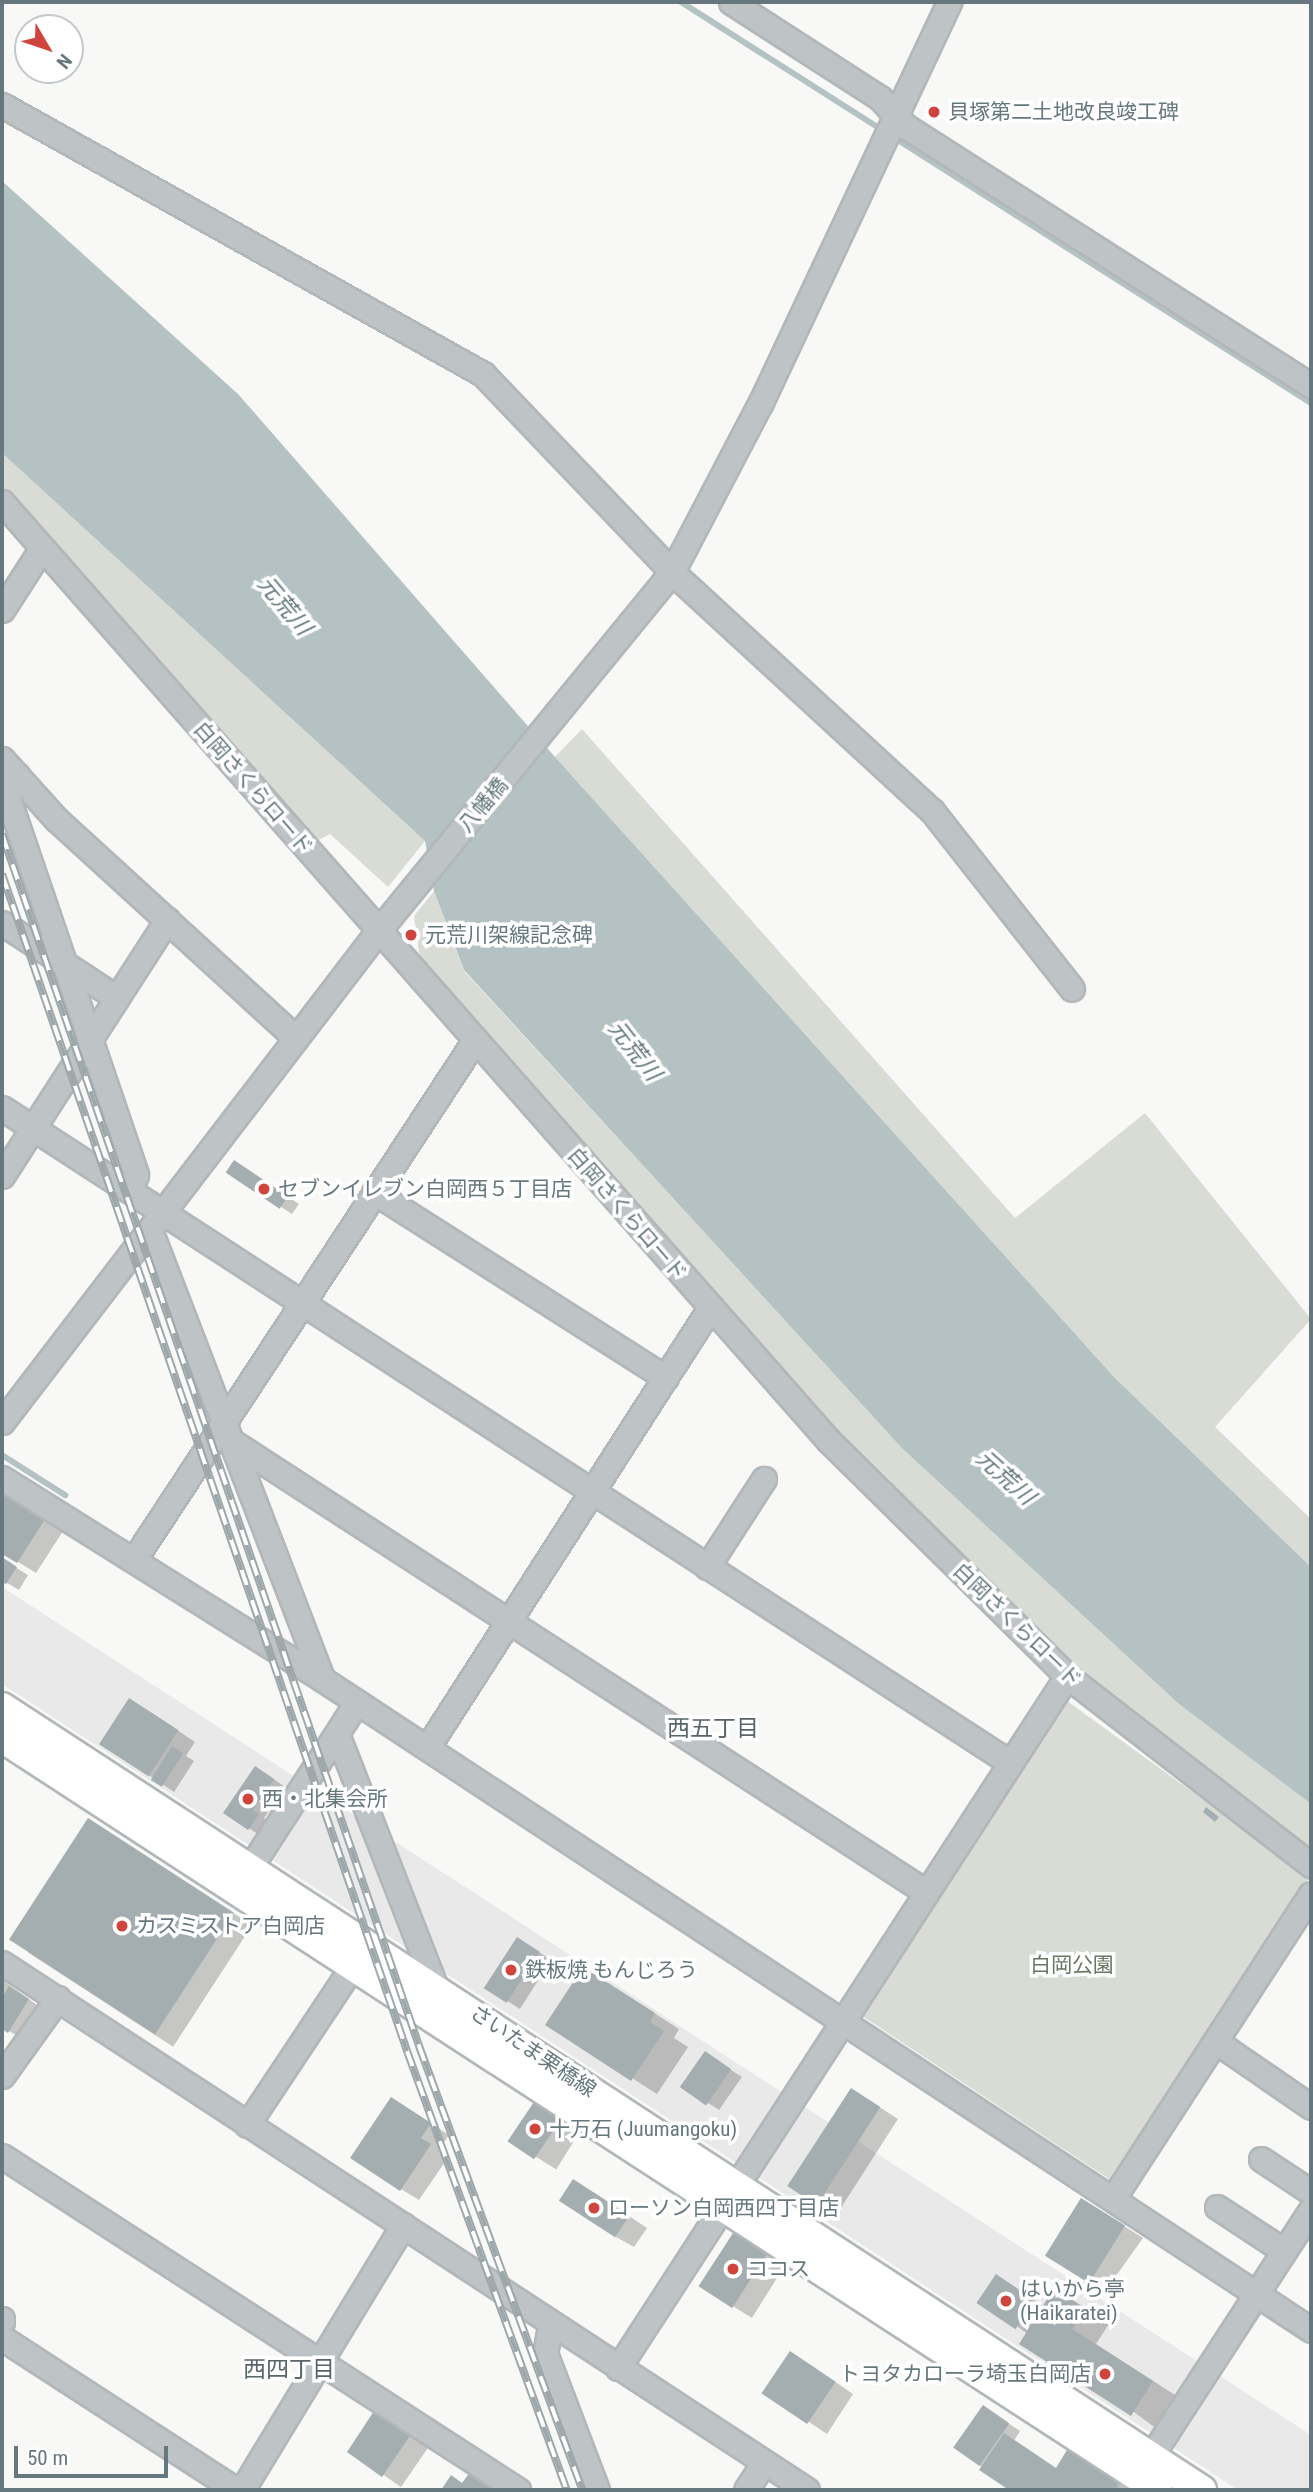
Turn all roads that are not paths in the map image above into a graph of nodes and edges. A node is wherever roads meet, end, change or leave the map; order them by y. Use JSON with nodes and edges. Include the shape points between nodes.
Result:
{"nodes":[{"id":1,"x":732,"y":2,"type":"edge"},
{"id":2,"x":948,"y":2,"type":"edge"},
{"id":3,"x":2,"y":105,"type":"edge"},
{"id":4,"x":895,"y":113,"type":"junction"},
{"id":5,"x":1311,"y":386,"type":"edge"},
{"id":6,"x":2,"y":502,"type":"edge"},
{"id":7,"x":42,"y":548,"type":"junction"},
{"id":8,"x":672,"y":572,"type":"junction"},
{"id":9,"x":2,"y":610,"type":"edge"},
{"id":10,"x":9,"y":767,"type":"edge"},
{"id":11,"x":167,"y":919,"type":"junction"},
{"id":12,"x":2,"y":923,"type":"edge"},
{"id":13,"x":379,"y":930,"type":"junction"},
{"id":14,"x":64,"y":963,"type":"junction"},
{"id":15,"x":1072,"y":989,"type":"dead end"},
{"id":16,"x":117,"y":998,"type":"junction"},
{"id":17,"x":296,"y":1038,"type":"junction"},
{"id":18,"x":90,"y":1039,"type":"junction"},
{"id":19,"x":475,"y":1040,"type":"junction"},
{"id":20,"x":2,"y":1108,"type":"edge"},
{"id":21,"x":32,"y":1128,"type":"junction"},
{"id":22,"x":2,"y":1175,"type":"edge"},
{"id":23,"x":130,"y":1191,"type":"junction"},
{"id":24,"x":374,"y":1192,"type":"junction"},
{"id":25,"x":157,"y":1222,"type":"junction"},
{"id":26,"x":301,"y":1304,"type":"junction"},
{"id":27,"x":710,"y":1308,"type":"junction"},
{"id":28,"x":666,"y":1378,"type":"junction"},
{"id":29,"x":2,"y":1422,"type":"edge"},
{"id":30,"x":227,"y":1431,"type":"junction"},
{"id":31,"x":2,"y":1478,"type":"edge"},
{"id":32,"x":764,"y":1479,"type":"dead end"},
{"id":33,"x":592,"y":1493,"type":"junction"},
{"id":34,"x":135,"y":1559,"type":"junction"},
{"id":35,"x":707,"y":1567,"type":"junction"},
{"id":36,"x":507,"y":1622,"type":"junction"},
{"id":37,"x":1067,"y":1676,"type":"junction"},
{"id":38,"x":322,"y":1679,"type":"junction"},
{"id":39,"x":357,"y":1702,"type":"junction"},
{"id":40,"x":2,"y":1707,"type":"edge"},
{"id":41,"x":337,"y":1734,"type":"junction"},
{"id":42,"x":2,"y":1738,"type":"edge"},
{"id":43,"x":427,"y":1748,"type":"junction"},
{"id":44,"x":1009,"y":1762,"type":"junction"},
{"id":45,"x":251,"y":1866,"type":"junction"},
{"id":46,"x":1311,"y":1866,"type":"edge"},
{"id":47,"x":926,"y":1892,"type":"junction"},
{"id":48,"x":1311,"y":1894,"type":"edge"},
{"id":49,"x":2,"y":1963,"type":"edge"},
{"id":50,"x":354,"y":1964,"type":"junction"},
{"id":51,"x":435,"y":1984,"type":"junction"},
{"id":52,"x":58,"y":1998,"type":"junction"},
{"id":53,"x":840,"y":2022,"type":"junction"},
{"id":54,"x":1218,"y":2043,"type":"junction"},
{"id":55,"x":2,"y":2077,"type":"edge"},
{"id":56,"x":1311,"y":2107,"type":"edge"},
{"id":57,"x":247,"y":2125,"type":"junction"},
{"id":58,"x":2,"y":2156,"type":"edge"},
{"id":59,"x":1261,"y":2159,"type":"dead end"},
{"id":60,"x":1311,"y":2192,"type":"edge"},
{"id":61,"x":1114,"y":2197,"type":"junction"},
{"id":62,"x":731,"y":2198,"type":"junction"},
{"id":63,"x":1217,"y":2207,"type":"dead end"},
{"id":64,"x":1311,"y":2210,"type":"edge"},
{"id":65,"x":403,"y":2225,"type":"junction"},
{"id":66,"x":1284,"y":2251,"type":"junction"},
{"id":67,"x":1256,"y":2294,"type":"junction"},
{"id":68,"x":550,"y":2326,"type":"junction"},
{"id":69,"x":1311,"y":2330,"type":"edge"},
{"id":70,"x":2,"y":2338,"type":"edge"},
{"id":71,"x":322,"y":2358,"type":"junction"},
{"id":72,"x":618,"y":2368,"type":"junction"},
{"id":73,"x":764,"y":2462,"type":"junction"},
{"id":74,"x":1144,"y":2479,"type":"edge"},
{"id":75,"x":236,"y":2490,"type":"edge"},
{"id":76,"x":242,"y":2490,"type":"edge"},
{"id":77,"x":518,"y":2490,"type":"edge"},
{"id":78,"x":597,"y":2490,"type":"edge"},
{"id":79,"x":746,"y":2490,"type":"edge"},
{"id":80,"x":807,"y":2490,"type":"edge"},
{"id":81,"x":1202,"y":2490,"type":"edge"}],
"edges":[{"from":1,"to":4,"type":"street"},
{"from":2,"to":4,"type":"street","name":"八幡橋"},
{"from":3,"to":8,"type":"street","via":[[483,374]]},
{"from":4,"to":5,"type":"street","via":[[905,126]]},
{"from":4,"to":8,"type":"street","name":"八幡橋","via":[[761,402]]},
{"from":6,"to":7,"type":"street","name":"白岡さくらロード"},
{"from":7,"to":9,"type":"street"},
{"from":7,"to":13,"type":"street","name":"白岡さくらロード"},
{"from":8,"to":13,"type":"street","name":"八幡橋"},
{"from":8,"to":15,"type":"street","via":[[932,811]]},
{"from":10,"to":11,"type":"street"},
{"from":10,"to":14,"type":"street","via":[[7,795]]},
{"from":11,"to":16,"type":"street"},
{"from":11,"to":17,"type":"street"},
{"from":12,"to":14,"type":"street"},
{"from":13,"to":17,"type":"street","name":"八幡橋"},
{"from":13,"to":19,"type":"street","name":"白岡さくらロード"},
{"from":14,"to":16,"type":"street"},
{"from":14,"to":18,"type":"street"},
{"from":16,"to":18,"type":"street"},
{"from":17,"to":25,"type":"street","name":"八幡橋"},
{"from":18,"to":21,"type":"street"},
{"from":18,"to":23,"type":"street","via":[[136,1175]]},
{"from":19,"to":24,"type":"street"},
{"from":19,"to":27,"type":"street","name":"白岡さくらロード"},
{"from":20,"to":21,"type":"street"},
{"from":21,"to":22,"type":"street"},
{"from":21,"to":23,"type":"street"},
{"from":23,"to":25,"type":"street"},
{"from":24,"to":26,"type":"street"},
{"from":24,"to":28,"type":"street"},
{"from":25,"to":26,"type":"street"},
{"from":25,"to":29,"type":"street","name":"八幡橋"},
{"from":25,"to":30,"type":"street"},
{"from":26,"to":30,"type":"street"},
{"from":26,"to":33,"type":"street"},
{"from":27,"to":28,"type":"street"},
{"from":27,"to":37,"type":"street","name":"白岡さくらロード","via":[[830,1440]]},
{"from":28,"to":33,"type":"street"},
{"from":30,"to":34,"type":"street"},
{"from":30,"to":36,"type":"street"},
{"from":30,"to":38,"type":"street"},
{"from":31,"to":34,"type":"street"},
{"from":32,"to":35,"type":"street"},
{"from":33,"to":35,"type":"street"},
{"from":33,"to":36,"type":"street"},
{"from":34,"to":38,"type":"street"},
{"from":35,"to":44,"type":"street"},
{"from":36,"to":43,"type":"street"},
{"from":36,"to":47,"type":"street"},
{"from":37,"to":44,"type":"street"},
{"from":37,"to":46,"type":"street","name":"白岡さくらロード"},
{"from":38,"to":39,"type":"street"},
{"from":39,"to":41,"type":"street"},
{"from":39,"to":43,"type":"street"},
{"from":40,"to":45,"type":"main road","name":"さいたま栗橋線"},
{"from":41,"to":45,"type":"street"},
{"from":41,"to":51,"type":"street"},
{"from":42,"to":50,"type":"main road","name":"さいたま栗橋線"},
{"from":43,"to":53,"type":"street"},
{"from":44,"to":47,"type":"street"},
{"from":45,"to":51,"type":"main road","name":"さいたま栗橋線"},
{"from":47,"to":53,"type":"street"},
{"from":48,"to":54,"type":"street"},
{"from":49,"to":52,"type":"street"},
{"from":50,"to":57,"type":"street"},
{"from":50,"to":62,"type":"main road","name":"さいたま栗橋線"},
{"from":51,"to":62,"type":"main road","name":"さいたま栗橋線"},
{"from":52,"to":55,"type":"street"},
{"from":52,"to":57,"type":"street"},
{"from":53,"to":61,"type":"street"},
{"from":53,"to":62,"type":"street"},
{"from":54,"to":56,"type":"street"},
{"from":54,"to":61,"type":"street"},
{"from":57,"to":65,"type":"street"},
{"from":58,"to":71,"type":"street"},
{"from":59,"to":60,"type":"street"},
{"from":61,"to":67,"type":"street"},
{"from":62,"to":72,"type":"street"},
{"from":62,"to":74,"type":"main road","name":"さいたま栗橋線"},
{"from":63,"to":66,"type":"street"},
{"from":64,"to":66,"type":"street"},
{"from":65,"to":68,"type":"street"},
{"from":65,"to":71,"type":"street"},
{"from":66,"to":67,"type":"street"},
{"from":67,"to":69,"type":"street"},
{"from":67,"to":74,"type":"street"},
{"from":68,"to":72,"type":"street"},
{"from":68,"to":78,"type":"street","via":[[545,2353]]},
{"from":70,"to":75,"type":"street"},
{"from":71,"to":76,"type":"street"},
{"from":71,"to":77,"type":"street"},
{"from":72,"to":73,"type":"street"},
{"from":73,"to":79,"type":"street"},
{"from":73,"to":80,"type":"street"},
{"from":74,"to":81,"type":"main road","name":"さいたま栗橋線"}]}
